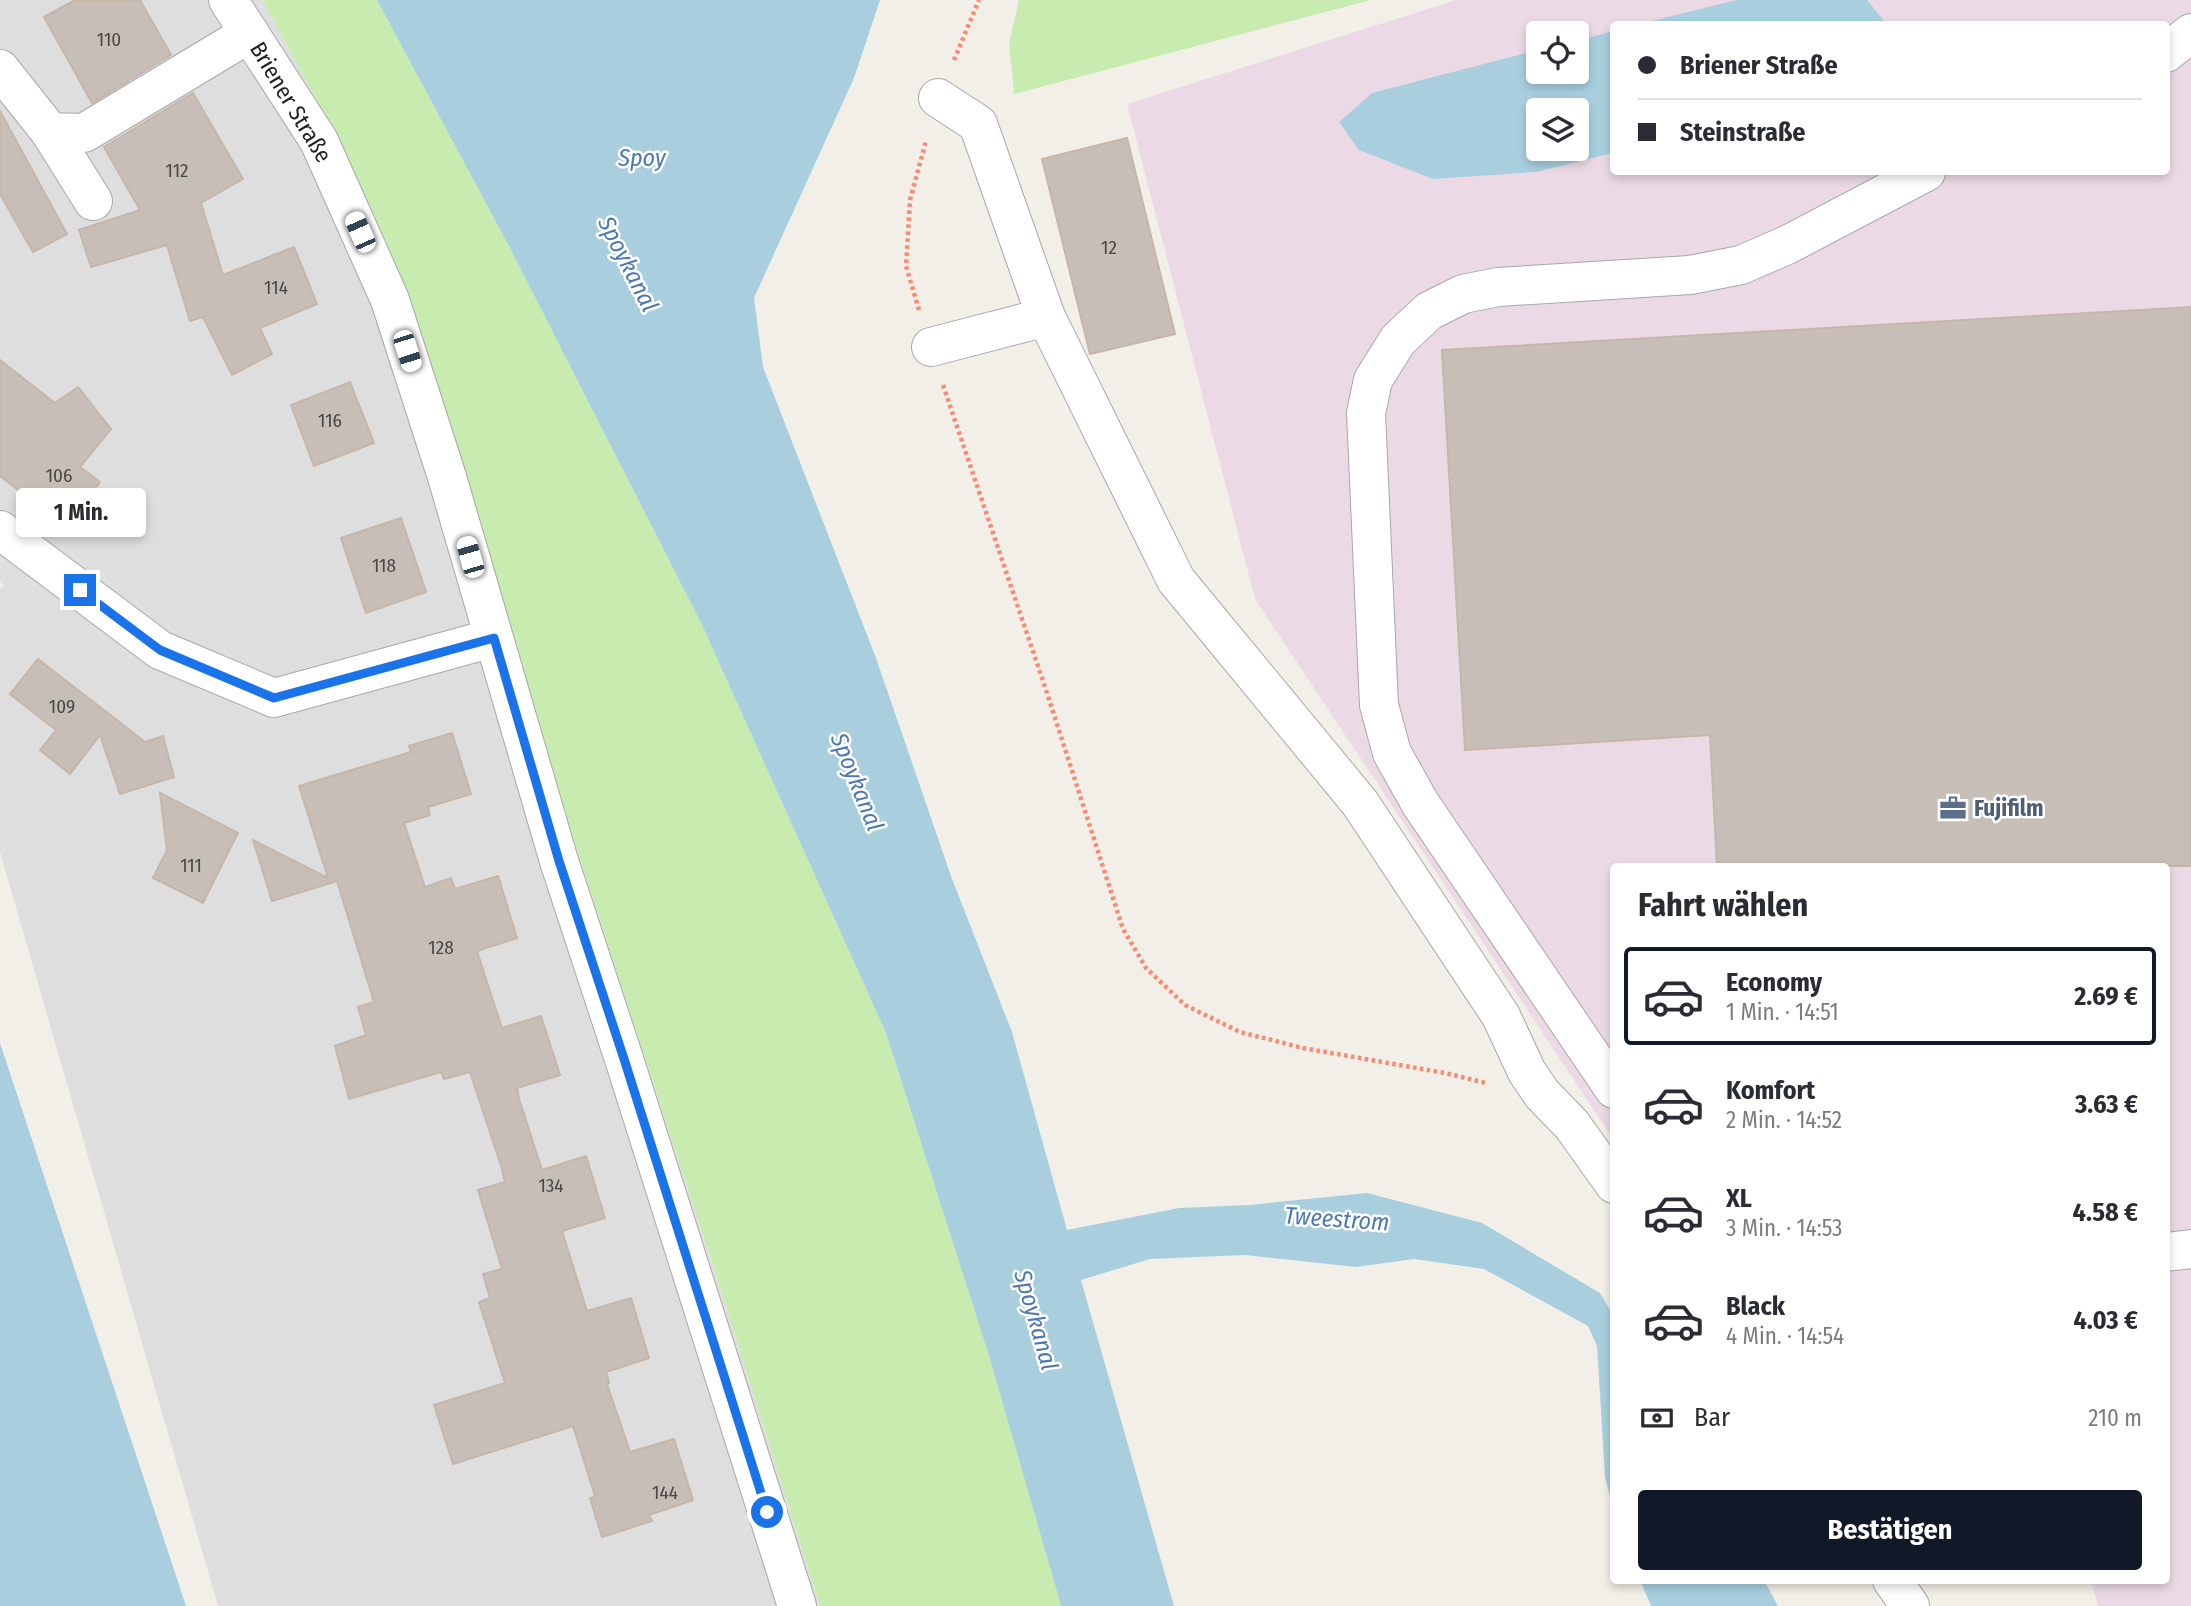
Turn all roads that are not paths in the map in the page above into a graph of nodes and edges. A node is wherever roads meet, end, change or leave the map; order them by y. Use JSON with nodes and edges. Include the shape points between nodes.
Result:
{"nodes":[{"id":1,"x":228,"y":0,"type":"edge"},
{"id":2,"x":250,"y":33,"type":"junction"},
{"id":3,"x":2191,"y":33,"type":"edge"},
{"id":4,"x":2170,"y":50,"type":"edge"},
{"id":5,"x":0,"y":69,"type":"edge"},
{"id":6,"x":938,"y":98,"type":"road end"},
{"id":7,"x":50,"y":132,"type":"junction"},
{"id":8,"x":1920,"y":175,"type":"edge"},
{"id":9,"x":93,"y":201,"type":"dead end"},
{"id":10,"x":1046,"y":317,"type":"junction"},
{"id":11,"x":931,"y":347,"type":"road end"},
{"id":12,"x":0,"y":530,"type":"edge"},
{"id":13,"x":494,"y":638,"type":"junction"},
{"id":14,"x":1610,"y":1083,"type":"edge"},
{"id":15,"x":1610,"y":1178,"type":"edge"},
{"id":16,"x":2191,"y":1249,"type":"edge"},
{"id":17,"x":2170,"y":1252,"type":"edge"},
{"id":18,"x":1895,"y":1584,"type":"edge"},
{"id":19,"x":797,"y":1606,"type":"edge"},
{"id":20,"x":1910,"y":1606,"type":"edge"}],
"edges":[{"from":1,"to":2,"type":"street","name":"Briener Straße"},
{"from":2,"to":7,"type":"street","via":[[84,133]]},
{"from":2,"to":13,"type":"street","name":"Briener Straße","via":[[319,141],[390,300]]},
{"from":3,"to":4,"type":"street"},
{"from":5,"to":7,"type":"street"},
{"from":6,"to":10,"type":"street","via":[[978,124]]},
{"from":7,"to":9,"type":"street"},
{"from":8,"to":14,"type":"street","via":[[1741,265],[1690,275],[1498,287],[1463,294],[1429,311],[1398,340],[1373,380],[1366,413],[1378,705],[1392,753],[1420,803]]},
{"from":10,"to":11,"type":"street"},
{"from":10,"to":15,"type":"street","via":[[1176,580],[1360,803],[1501,1016],[1534,1083],[1572,1125]]},
{"from":12,"to":13,"type":"street","via":[[160,650],[274,698]]},
{"from":13,"to":19,"type":"street","name":"Briener Straße","via":[[559,861]]},
{"from":16,"to":17,"type":"street"},
{"from":18,"to":20,"type":"street"}]}
